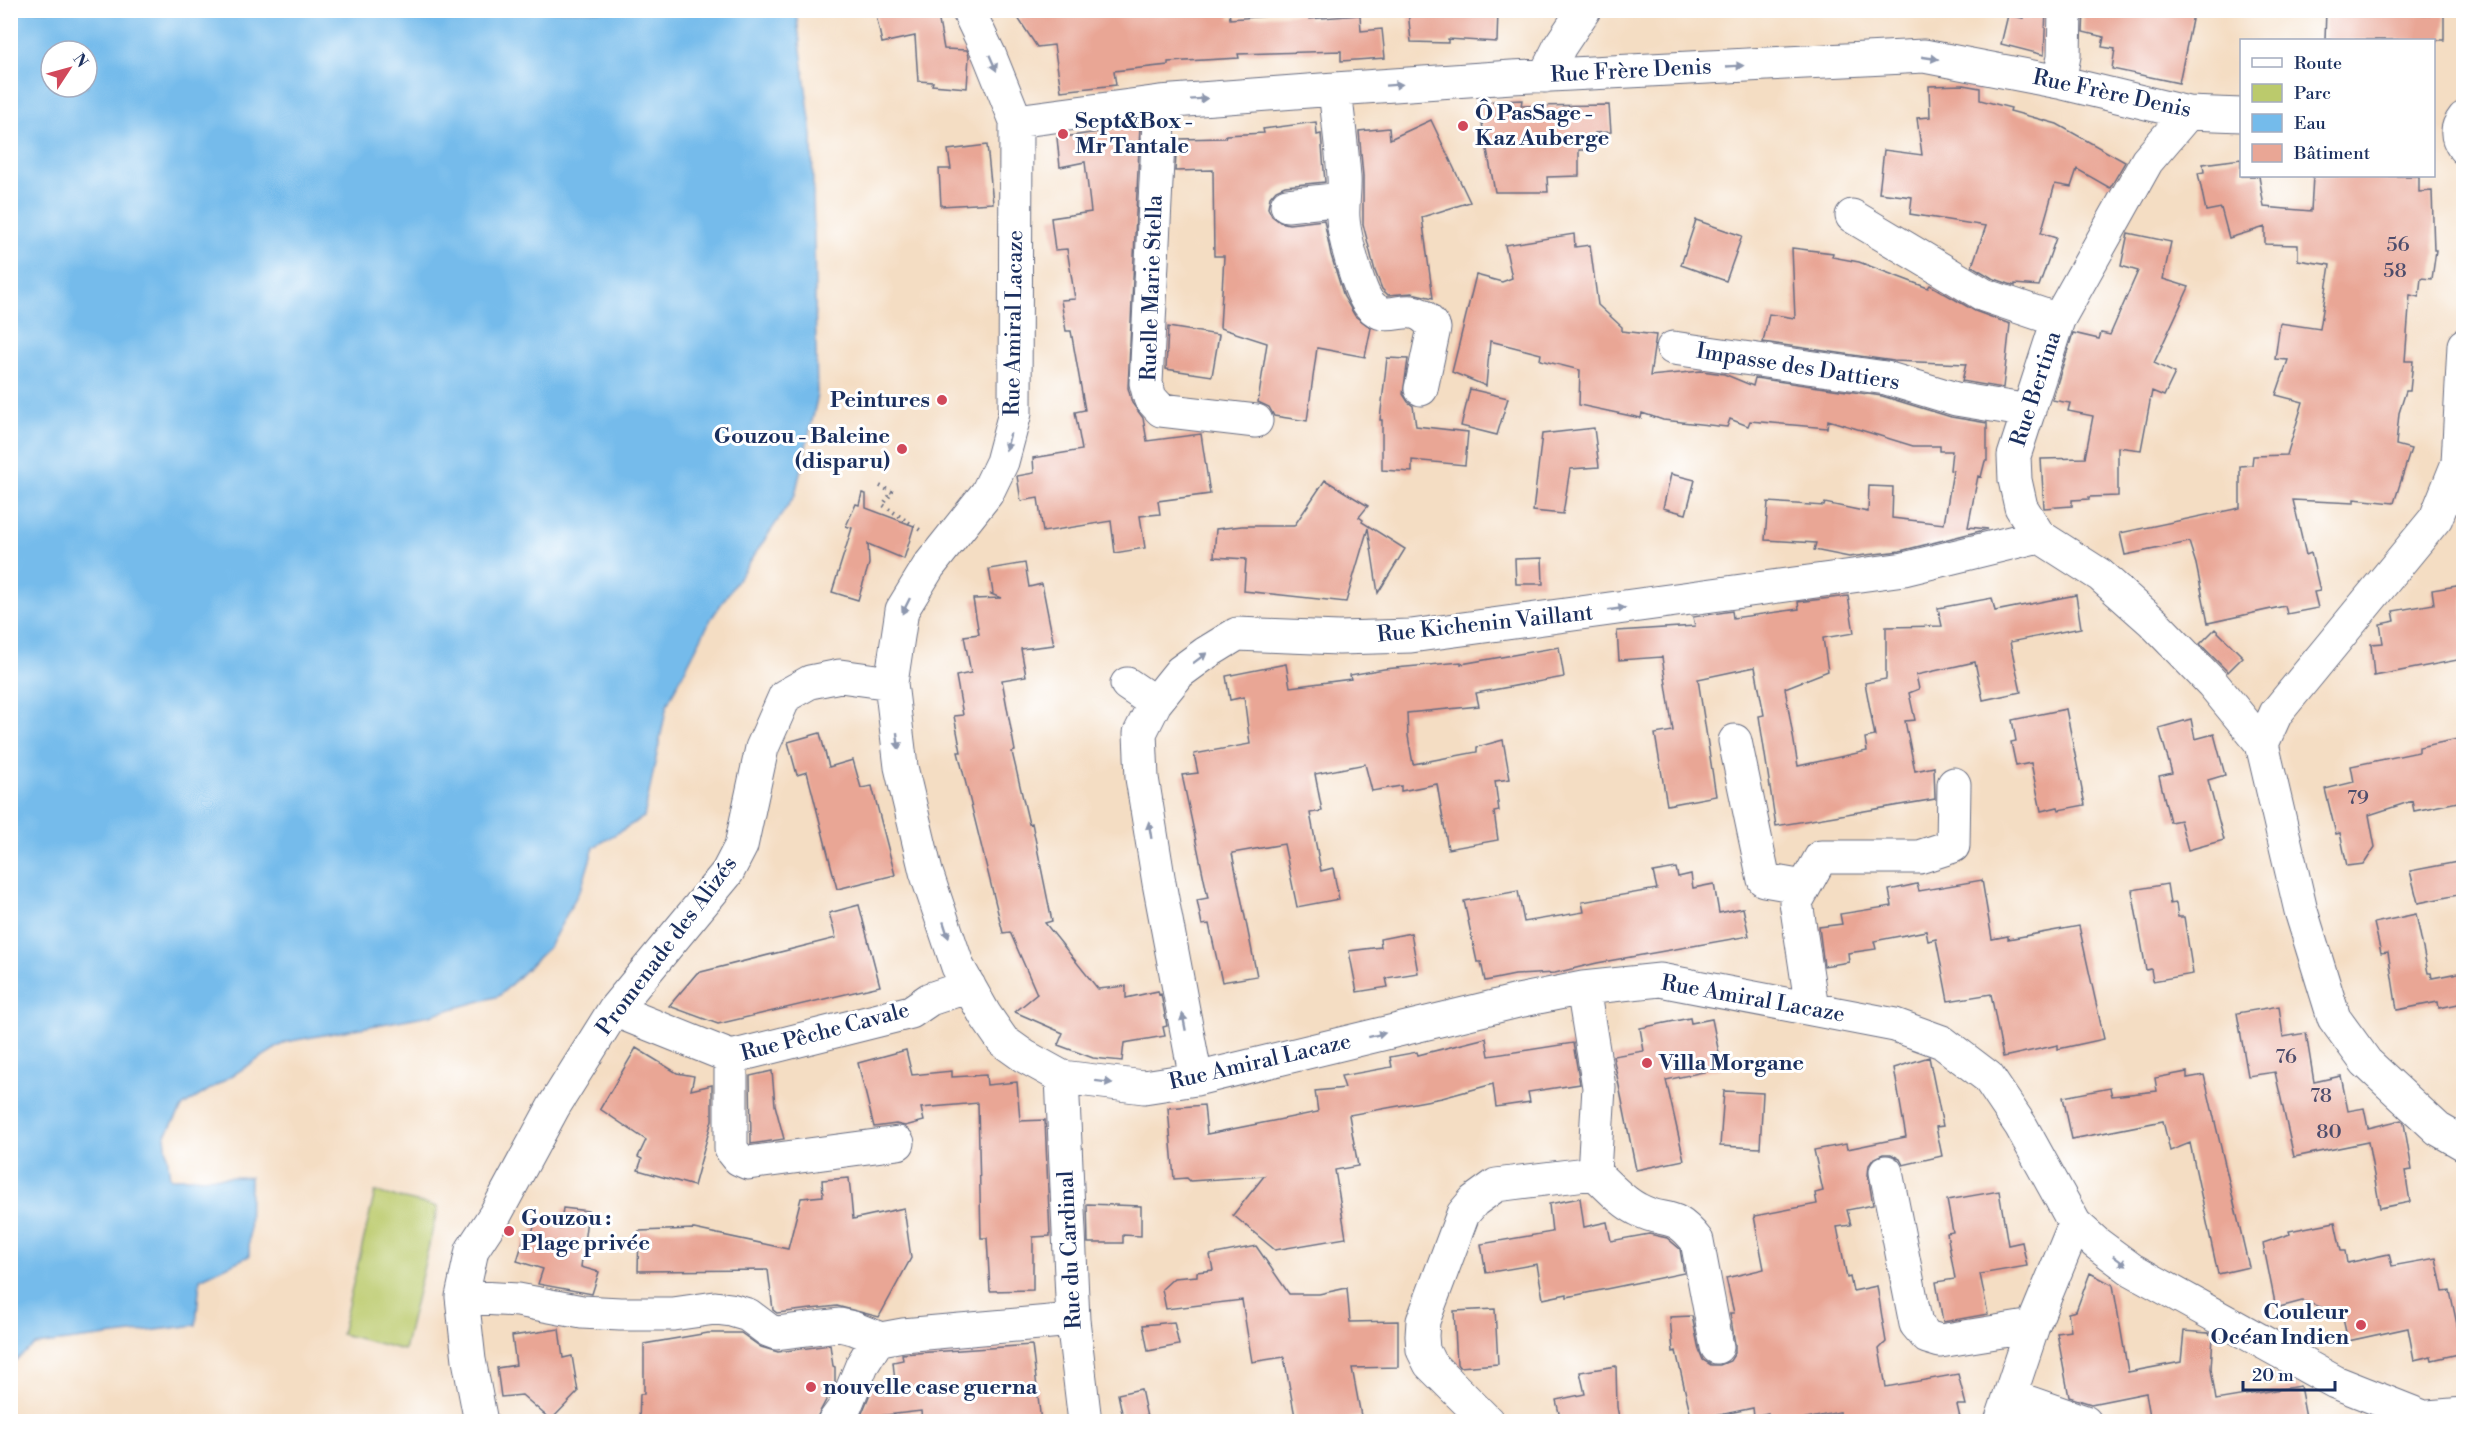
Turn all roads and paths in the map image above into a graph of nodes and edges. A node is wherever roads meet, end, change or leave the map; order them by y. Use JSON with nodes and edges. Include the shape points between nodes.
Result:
{"nodes":[{"id":1,"x":968,"y":10,"type":"edge"},
{"id":2,"x":1584,"y":10,"type":"edge"},
{"id":3,"x":2065,"y":10,"type":"edge"},
{"id":4,"x":1545,"y":76,"type":"junction"},
{"id":5,"x":2059,"y":82,"type":"junction"},
{"id":6,"x":1335,"y":89,"type":"junction"},
{"id":7,"x":1160,"y":102,"type":"junction"},
{"id":8,"x":2188,"y":113,"type":"junction"},
{"id":9,"x":2240,"y":115,"type":"edge"},
{"id":10,"x":1016,"y":121,"type":"junction"},
{"id":11,"x":1343,"y":199,"type":"junction"},
{"id":12,"x":1287,"y":205,"type":"dead end"},
{"id":13,"x":1852,"y":216,"type":"dead end"},
{"id":14,"x":2058,"y":321,"type":"junction"},
{"id":15,"x":2463,"y":345,"type":"edge"},
{"id":16,"x":1673,"y":348,"type":"dead end"},
{"id":17,"x":1420,"y":388,"type":"dead end"},
{"id":18,"x":2029,"y":411,"type":"junction"},
{"id":19,"x":1256,"y":421,"type":"dead end"},
{"id":20,"x":880,"y":486,"type":"dead end"},
{"id":21,"x":2039,"y":536,"type":"junction"},
{"id":22,"x":945,"y":546,"type":"junction"},
{"id":23,"x":891,"y":683,"type":"junction"},
{"id":24,"x":1127,"y":684,"type":"dead end"},
{"id":25,"x":1155,"y":703,"type":"junction"},
{"id":26,"x":1735,"y":741,"type":"dead end"},
{"id":27,"x":2262,"y":744,"type":"junction"},
{"id":28,"x":1954,"y":784,"type":"dead end"},
{"id":29,"x":1804,"y":887,"type":"junction"},
{"id":30,"x":969,"y":986,"type":"junction"},
{"id":31,"x":1584,"y":988,"type":"junction"},
{"id":32,"x":1812,"y":1008,"type":"junction"},
{"id":33,"x":614,"y":1010,"type":"junction"},
{"id":34,"x":731,"y":1057,"type":"junction"},
{"id":35,"x":1062,"y":1077,"type":"junction"},
{"id":36,"x":1196,"y":1079,"type":"junction"},
{"id":37,"x":898,"y":1143,"type":"dead end"},
{"id":38,"x":2463,"y":1144,"type":"edge"},
{"id":39,"x":1886,"y":1172,"type":"dead end"},
{"id":40,"x":1594,"y":1173,"type":"junction"},
{"id":41,"x":2075,"y":1224,"type":"junction"},
{"id":42,"x":462,"y":1297,"type":"junction"},
{"id":43,"x":1073,"y":1320,"type":"junction"},
{"id":44,"x":2033,"y":1326,"type":"junction"},
{"id":45,"x":881,"y":1339,"type":"junction"},
{"id":46,"x":1717,"y":1347,"type":"dead end"},
{"id":47,"x":2006,"y":1409,"type":"edge"},
{"id":48,"x":2463,"y":1414,"type":"edge"},
{"id":49,"x":2429,"y":1419,"type":"edge"},
{"id":50,"x":481,"y":1422,"type":"edge"},
{"id":51,"x":834,"y":1422,"type":"edge"},
{"id":52,"x":1085,"y":1422,"type":"edge"},
{"id":53,"x":1488,"y":1422,"type":"edge"},
{"id":54,"x":2085,"y":1422,"type":"edge"}],
"edges":[{"from":1,"to":10,"type":"street","name":"Rue Amiral Lacaze","one_way":true},
{"from":2,"to":4,"type":"street"},
{"from":3,"to":5,"type":"street"},
{"from":4,"to":5,"type":"street","name":"Rue Frère Denis","one_way":true,"via":[[1924,56]]},
{"from":6,"to":4,"type":"street","name":"Rue Frère Denis","one_way":true},
{"from":5,"to":8,"type":"street","name":"Rue Frère Denis"},
{"from":7,"to":6,"type":"street","name":"Rue Frère Denis","one_way":true},
{"from":6,"to":11,"type":"street"},
{"from":7,"to":10,"type":"street","name":"Rue Frère Denis"},
{"from":7,"to":19,"type":"street","name":"Ruelle Marie Stella","via":[[1146,383],[1150,398],[1161,410]]},
{"from":8,"to":9,"type":"street","name":"Rue Frère Denis"},
{"from":8,"to":14,"type":"street","name":"Rue Bertina","via":[[2147,161]]},
{"from":10,"to":22,"type":"street","name":"Rue Amiral Lacaze","one_way":true,"via":[[1015,413],[1002,462],[987,493]]},
{"from":11,"to":12,"type":"street"},
{"from":11,"to":17,"type":"street","via":[[1343,220],[1362,295],[1372,308],[1386,315],[1413,311],[1425,315],[1434,328]]},
{"from":13,"to":14,"type":"street","via":[[1984,295]]},
{"from":14,"to":18,"type":"street","name":"Rue Bertina"},
{"from":15,"to":27,"type":"street","via":[[2457,463],[2436,518],[2276,713]]},
{"from":16,"to":18,"type":"street","name":"Impasse des Dattiers","via":[[1886,378],[1956,399]]},
{"from":18,"to":21,"type":"street","name":"Rue Bertina","via":[[2014,456],[2021,507]]},
{"from":20,"to":22,"type":"path","via":[[892,492],[883,505]]},
{"from":25,"to":21,"type":"street","name":"Rue Kichenin Vaillant","one_way":true,"via":[[1180,672],[1237,634],[1339,638],[1423,635],[1904,569]]},
{"from":21,"to":27,"type":"street","name":"Rue Bertina","via":[[2100,575],[2153,622],[2212,683]]},
{"from":22,"to":23,"type":"street","name":"Rue Amiral Lacaze","one_way":true,"via":[[902,610]]},
{"from":23,"to":30,"type":"street","name":"Rue Amiral Lacaze","one_way":true,"via":[[901,767],[926,872],[958,967]]},
{"from":23,"to":33,"type":"street","name":"Promenade des Alizés","via":[[840,676],[810,682],[784,696],[762,748],[741,846],[732,864]]},
{"from":24,"to":25,"type":"street"},
{"from":36,"to":25,"type":"street","name":"Rue Kichenin Vaillant","one_way":true,"via":[[1142,778],[1140,733]]},
{"from":26,"to":29,"type":"street","via":[[1764,880]]},
{"from":27,"to":38,"type":"street","via":[[2301,911],[2334,1018],[2366,1062],[2438,1129]]},
{"from":28,"to":29,"type":"street","via":[[1953,846],[1919,857],[1821,857]]},
{"from":29,"to":32,"type":"street","via":[[1796,902]]},
{"from":30,"to":34,"type":"street","name":"Rue Pêche Cavale","via":[[930,999],[911,1012]]},
{"from":30,"to":35,"type":"street","name":"Rue Amiral Lacaze","via":[[1003,1041]]},
{"from":31,"to":32,"type":"street","name":"Rue Amiral Lacaze","via":[[1660,980]]},
{"from":36,"to":31,"type":"street","name":"Rue Amiral Lacaze","one_way":true},
{"from":31,"to":40,"type":"street","via":[[1599,1087]]},
{"from":32,"to":41,"type":"street","name":"Rue Amiral Lacaze","via":[[1894,1026],[1942,1042],[1988,1077],[2021,1126]]},
{"from":33,"to":34,"type":"street","name":"Rue Pêche Cavale"},
{"from":33,"to":42,"type":"street","name":"Promenade des Alizés","via":[[472,1250]]},
{"from":34,"to":37,"type":"street","via":[[731,1149],[739,1159],[748,1162]]},
{"from":35,"to":36,"type":"street","name":"Rue Amiral Lacaze","one_way":true,"via":[[1144,1087]]},
{"from":35,"to":43,"type":"street","name":"Rue du Cardinal"},
{"from":39,"to":44,"type":"street","via":[[1910,1300],[1916,1324],[1926,1337],[1940,1341]]},
{"from":40,"to":46,"type":"street","via":[[1628,1204],[1647,1214],[1676,1220],[1697,1241]]},
{"from":40,"to":53,"type":"street","via":[[1496,1185],[1464,1214],[1423,1321],[1423,1350],[1430,1364]]},
{"from":41,"to":44,"type":"street"},
{"from":41,"to":49,"type":"street","name":"Rue Amiral Lacaze","one_way":true,"via":[[2131,1269],[2335,1382]]},
{"from":42,"to":45,"type":"street","via":[[518,1300],[582,1312],[620,1314],[673,1314],[715,1308],[748,1315],[776,1333],[838,1325]]},
{"from":42,"to":50,"type":"street","name":"Promenade des Alizés"},
{"from":43,"to":45,"type":"street"},
{"from":43,"to":52,"type":"street","name":"Rue du Cardinal"},
{"from":44,"to":47,"type":"street"},
{"from":45,"to":51,"type":"street","via":[[862,1365],[845,1407]]},
{"from":47,"to":54,"type":"street"},
{"from":48,"to":49,"type":"street","name":"Rue Amiral Lacaze"}]}
